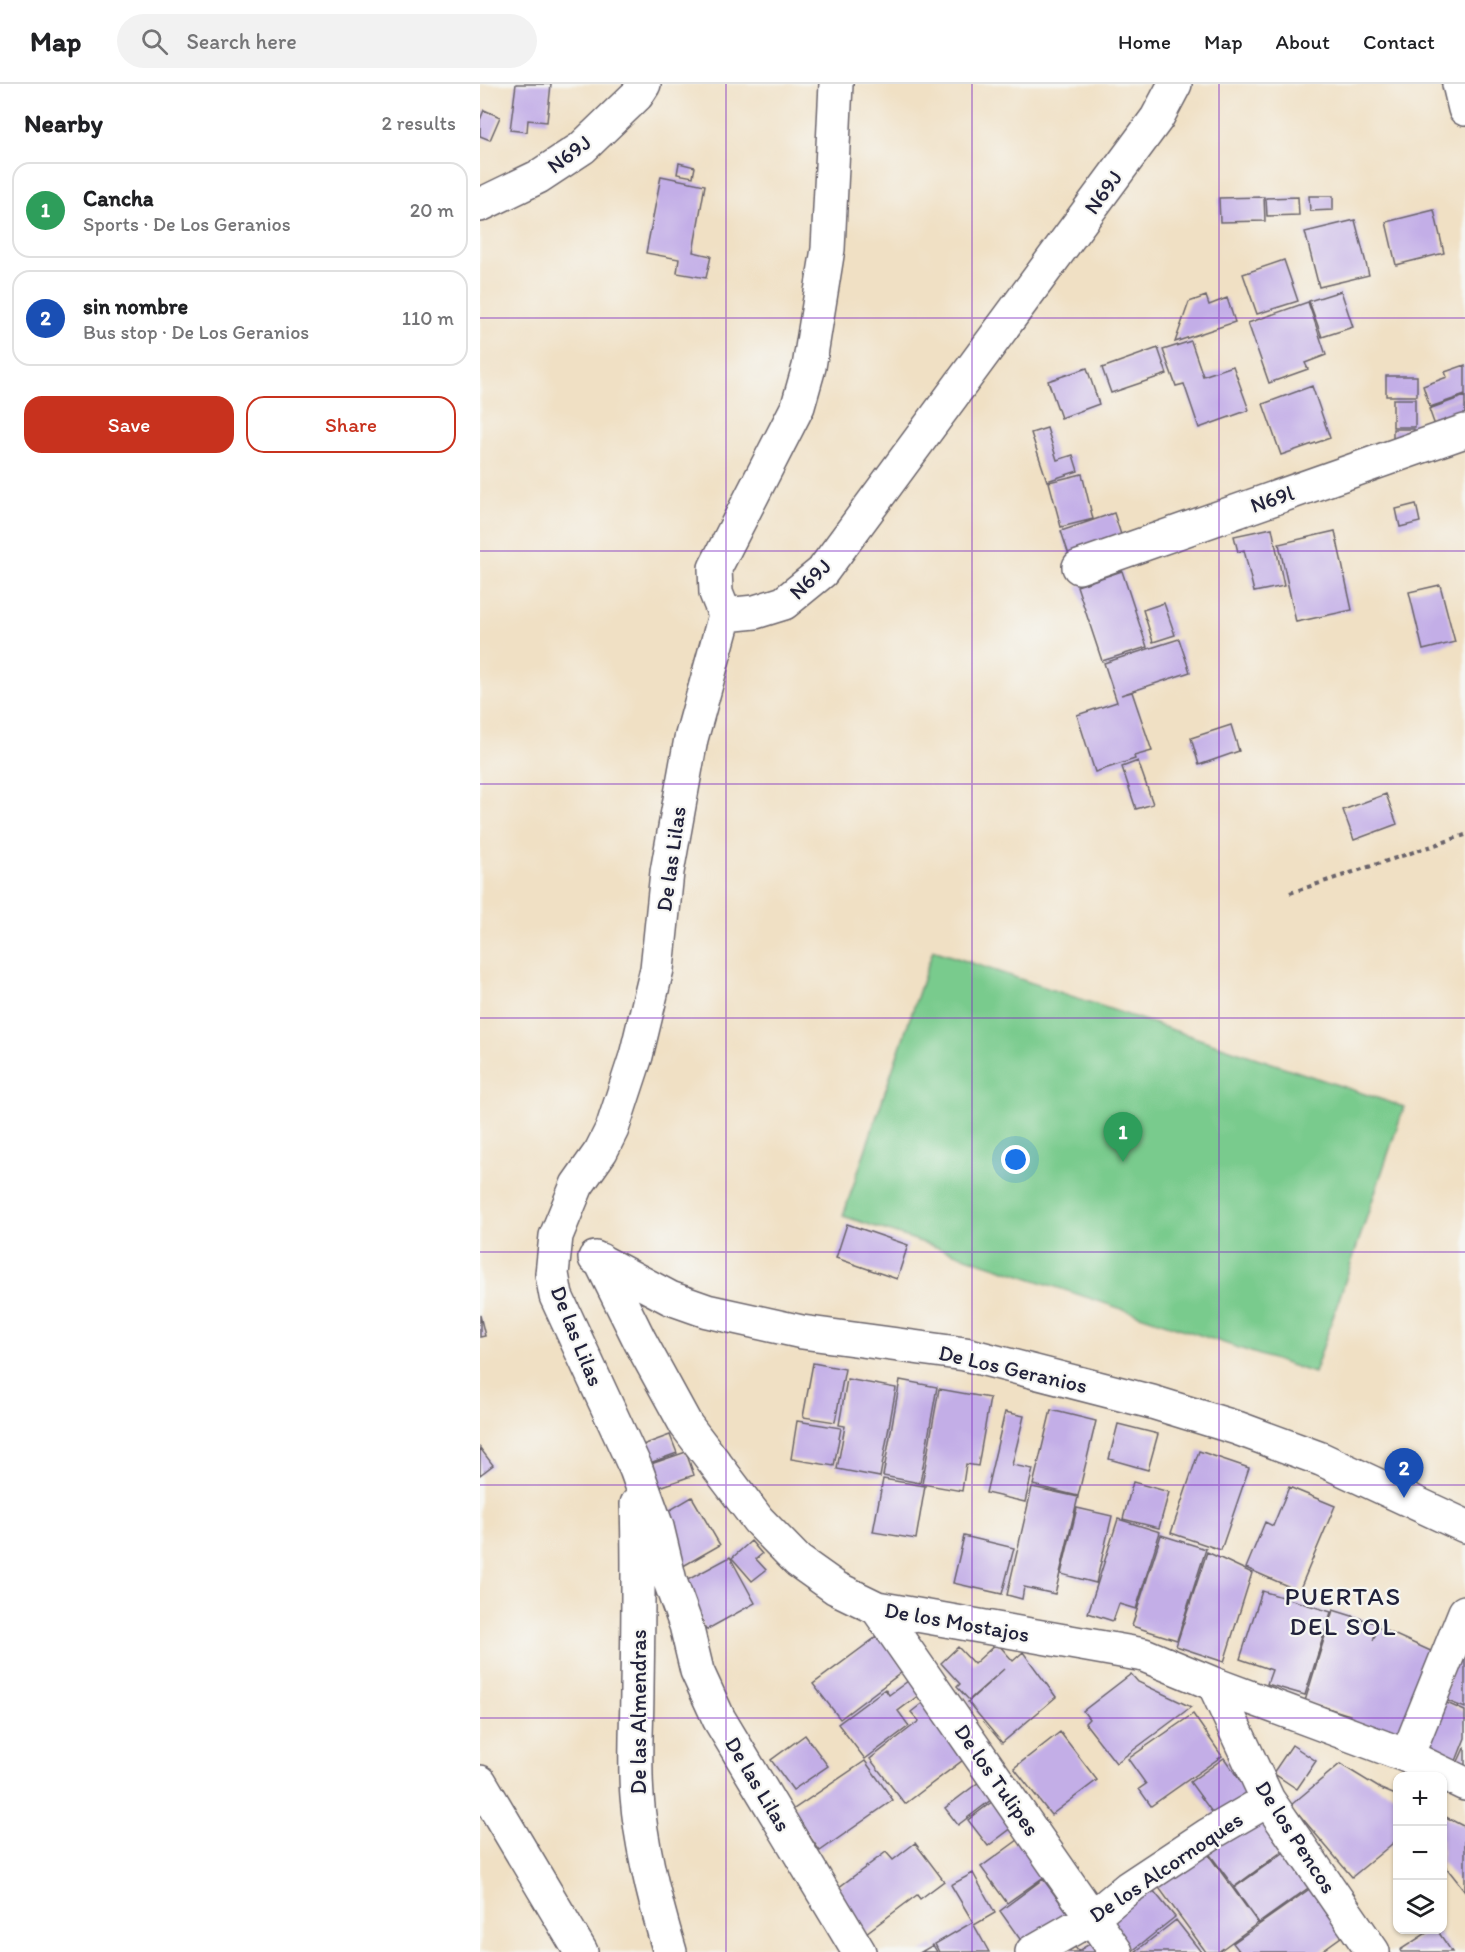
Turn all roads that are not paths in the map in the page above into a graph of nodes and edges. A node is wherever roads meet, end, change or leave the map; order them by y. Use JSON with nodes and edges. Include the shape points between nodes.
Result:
{"nodes":[{"id":1,"x":644,"y":84,"type":"edge"},
{"id":2,"x":836,"y":84,"type":"edge"},
{"id":3,"x":1175,"y":84,"type":"edge"},
{"id":4,"x":1459,"y":84,"type":"edge"},
{"id":5,"x":1465,"y":109,"type":"edge"},
{"id":6,"x":480,"y":205,"type":"edge"},
{"id":7,"x":1465,"y":431,"type":"edge"},
{"id":8,"x":1079,"y":567,"type":"dead end"},
{"id":9,"x":725,"y":615,"type":"junction"},
{"id":10,"x":556,"y":1236,"type":"junction"},
{"id":11,"x":600,"y":1260,"type":"junction"},
{"id":12,"x":636,"y":1469,"type":"junction"},
{"id":13,"x":1465,"y":1526,"type":"edge"},
{"id":14,"x":877,"y":1608,"type":"junction"},
{"id":15,"x":1465,"y":1612,"type":"edge"},
{"id":16,"x":1214,"y":1684,"type":"junction"},
{"id":17,"x":1407,"y":1756,"type":"junction"},
{"id":18,"x":480,"y":1782,"type":"edge"},
{"id":19,"x":1465,"y":1784,"type":"edge"},
{"id":20,"x":1268,"y":1800,"type":"junction"},
{"id":21,"x":1092,"y":1917,"type":"junction"},
{"id":22,"x":581,"y":1952,"type":"edge"},
{"id":23,"x":670,"y":1952,"type":"edge"},
{"id":24,"x":859,"y":1952,"type":"edge"},
{"id":25,"x":1032,"y":1952,"type":"edge"},
{"id":26,"x":1116,"y":1952,"type":"edge"},
{"id":27,"x":1373,"y":1952,"type":"edge"}],
"edges":[{"from":1,"to":6,"type":"street","name":"N69J","via":[[582,148],[538,177]]},
{"from":2,"to":9,"type":"street","via":[[828,249],[809,367],[798,406],[714,567],[716,593]]},
{"from":3,"to":9,"type":"street","name":"N69J","via":[[1157,118],[822,572],[784,603],[755,612]]},
{"from":4,"to":5,"type":"street"},
{"from":7,"to":8,"type":"street","name":"N69l"},
{"from":9,"to":10,"type":"street","name":"De las Lilas","via":[[690,739],[667,872],[657,969],[636,1056],[612,1129],[578,1185]]},
{"from":10,"to":11,"type":"street","name":"De Los Geranios"},
{"from":10,"to":12,"type":"street","name":"De las Lilas","via":[[552,1274],[556,1296]]},
{"from":11,"to":13,"type":"street","name":"De Los Geranios","via":[[670,1298],[717,1314],[802,1332],[965,1354],[1237,1428],[1321,1459]]},
{"from":11,"to":14,"type":"street","name":"De los Mostajos","via":[[686,1425],[758,1520],[798,1561],[836,1588]]},
{"from":12,"to":23,"type":"street","name":"De las Almendras","via":[[637,1799],[648,1866]]},
{"from":12,"to":24,"type":"street","name":"De las Lilas","via":[[657,1527],[697,1671],[719,1719]]},
{"from":14,"to":16,"type":"street","name":"De los Mostajos","via":[[1144,1655]]},
{"from":14,"to":21,"type":"street","name":"De los Tulipes"},
{"from":15,"to":17,"type":"street"},
{"from":16,"to":17,"type":"street","name":"De los Mostajos"},
{"from":16,"to":20,"type":"street","name":"De los Pencos"},
{"from":17,"to":19,"type":"street","name":"De los Mostajos"},
{"from":18,"to":22,"type":"street"},
{"from":20,"to":21,"type":"street","name":"De los Alcornoques","via":[[1128,1888]]},
{"from":20,"to":27,"type":"street","name":"De los Pencos"},
{"from":21,"to":25,"type":"street","name":"De los Alcornoques"},
{"from":21,"to":26,"type":"street","name":"De los Tulipes"}]}
